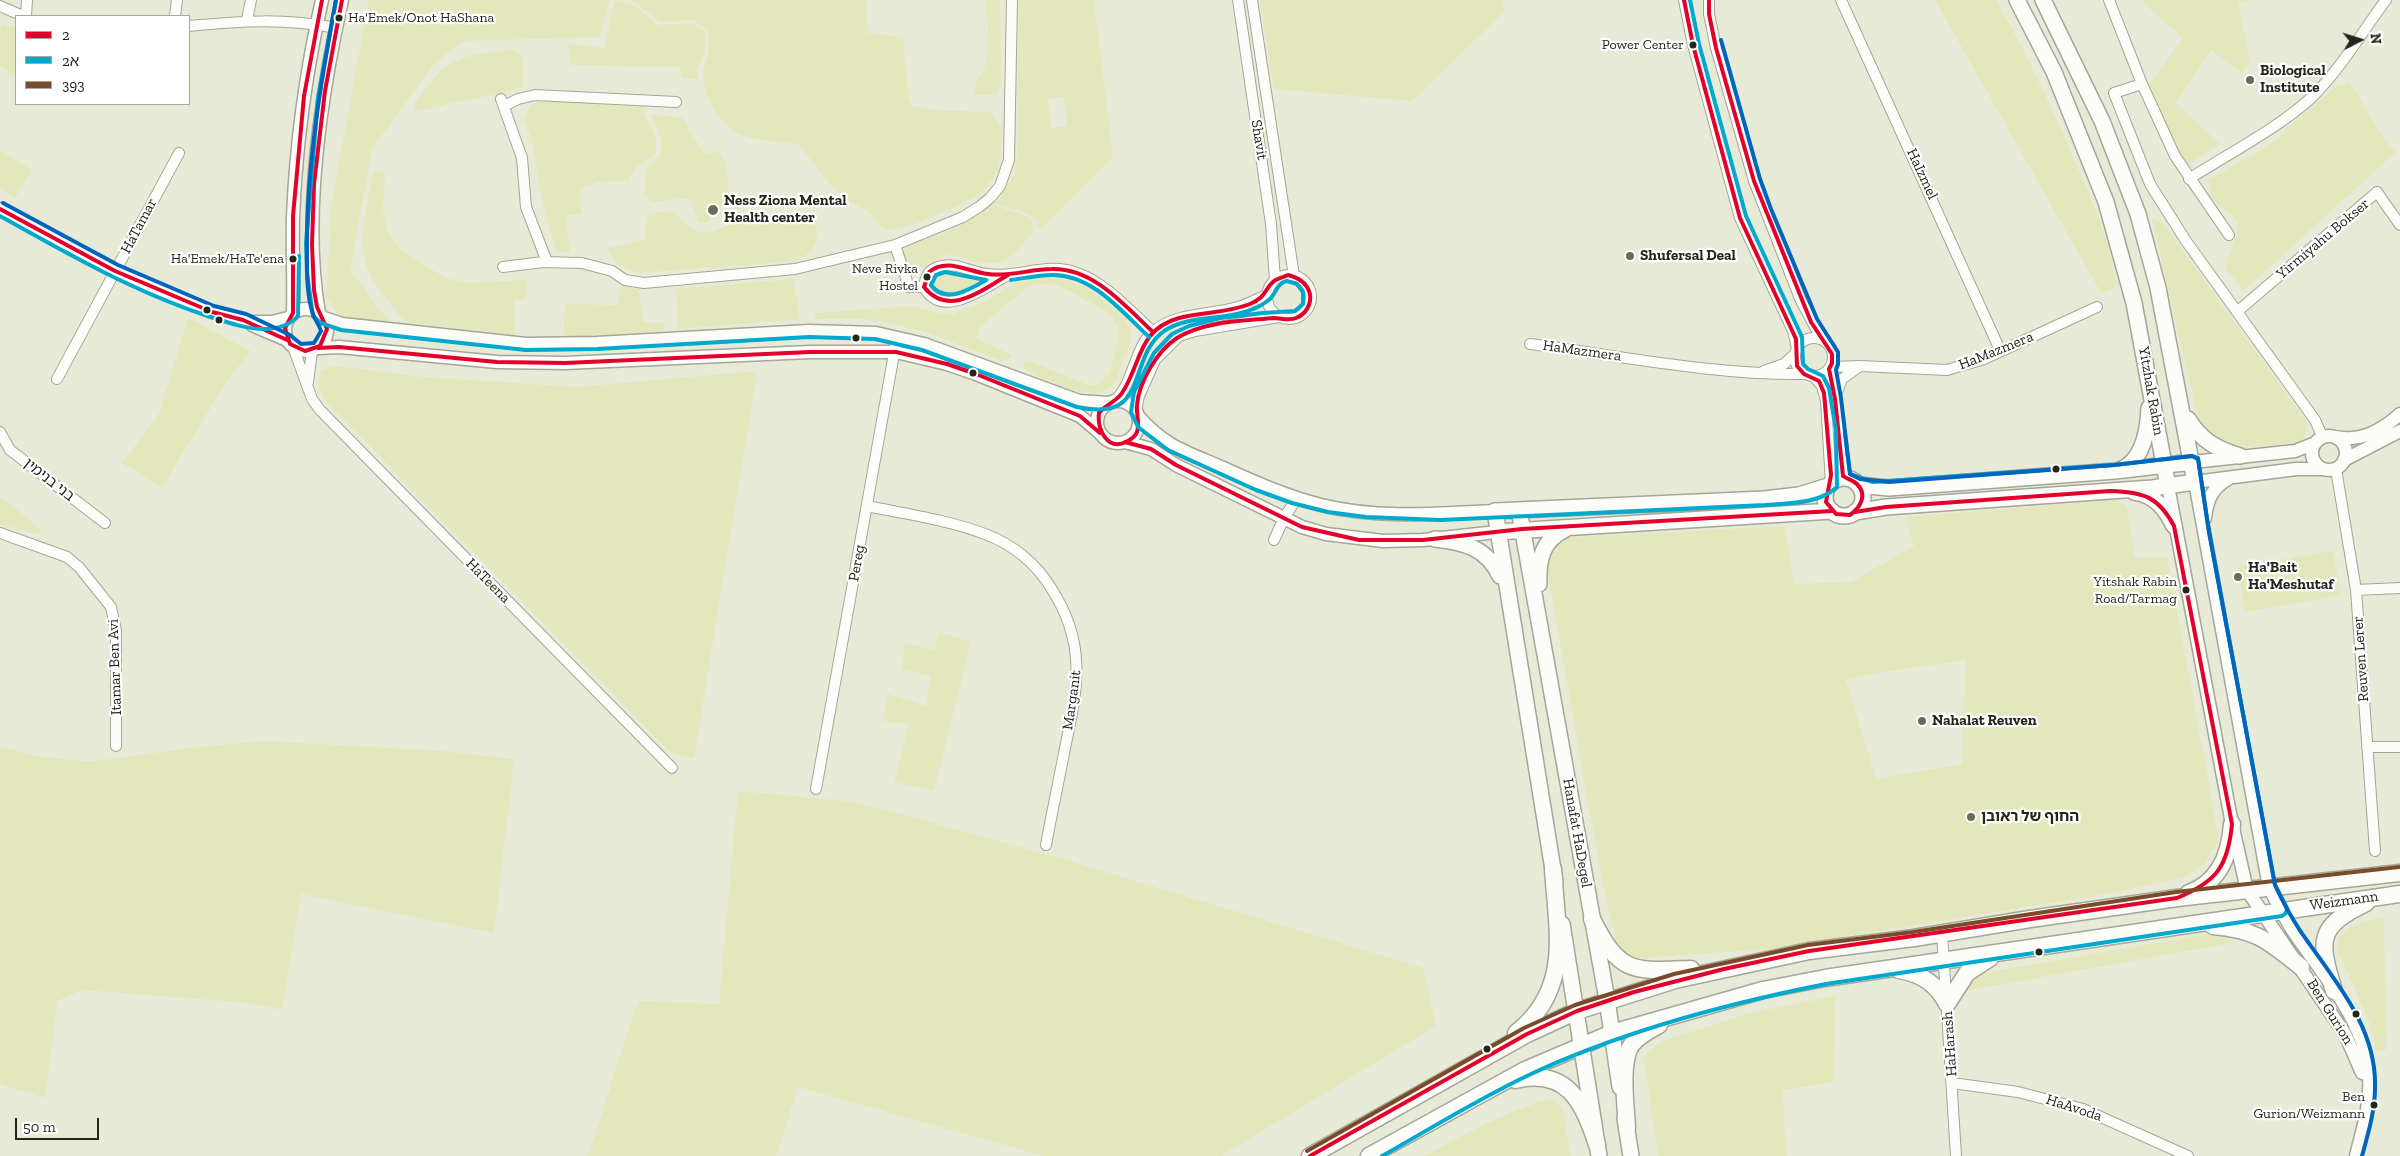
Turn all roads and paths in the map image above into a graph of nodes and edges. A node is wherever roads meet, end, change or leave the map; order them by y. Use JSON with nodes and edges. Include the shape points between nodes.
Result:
{"nodes":[{"id":1,"x":27,"y":0,"type":"edge"},
{"id":2,"x":177,"y":0,"type":"edge"},
{"id":3,"x":251,"y":0,"type":"edge"},
{"id":4,"x":322,"y":0,"type":"edge"},
{"id":5,"x":342,"y":0,"type":"edge"},
{"id":6,"x":1012,"y":0,"type":"edge"},
{"id":7,"x":1238,"y":0,"type":"edge"},
{"id":8,"x":1252,"y":0,"type":"edge"},
{"id":9,"x":1684,"y":0,"type":"edge"},
{"id":10,"x":1709,"y":0,"type":"edge"},
{"id":11,"x":1841,"y":0,"type":"edge"},
{"id":12,"x":2017,"y":0,"type":"edge"},
{"id":13,"x":2043,"y":0,"type":"edge"},
{"id":14,"x":2108,"y":0,"type":"edge"},
{"id":15,"x":2386,"y":0,"type":"edge"},
{"id":16,"x":0,"y":6,"type":"edge"},
{"id":17,"x":22,"y":15,"type":"edge"},
{"id":18,"x":25,"y":15,"type":"edge"},
{"id":19,"x":176,"y":15,"type":"edge"},
{"id":20,"x":247,"y":20,"type":"junction"},
{"id":21,"x":317,"y":24,"type":"junction"},
{"id":22,"x":190,"y":26,"type":"edge"},
{"id":23,"x":336,"y":28,"type":"junction"},
{"id":24,"x":2142,"y":84,"type":"junction"},
{"id":25,"x":676,"y":102,"type":"dead end"},
{"id":26,"x":179,"y":153,"type":"dead end"},
{"id":27,"x":2189,"y":179,"type":"junction"},
{"id":28,"x":0,"y":209,"type":"edge"},
{"id":29,"x":2400,"y":225,"type":"edge"},
{"id":30,"x":2229,"y":235,"type":"dead end"},
{"id":31,"x":895,"y":245,"type":"junction"},
{"id":32,"x":547,"y":262,"type":"junction"},
{"id":33,"x":504,"y":267,"type":"dead end"},
{"id":34,"x":115,"y":271,"type":"junction"},
{"id":35,"x":1008,"y":275,"type":"junction"},
{"id":36,"x":1294,"y":276,"type":"junction"},
{"id":37,"x":1275,"y":280,"type":"junction"},
{"id":38,"x":924,"y":287,"type":"junction"},
{"id":39,"x":1267,"y":295,"type":"junction"},
{"id":40,"x":2097,"y":307,"type":"dead end"},
{"id":41,"x":2238,"y":311,"type":"junction"},
{"id":42,"x":322,"y":315,"type":"junction"},
{"id":43,"x":290,"y":316,"type":"junction"},
{"id":44,"x":1279,"y":317,"type":"junction"},
{"id":45,"x":243,"y":320,"type":"junction"},
{"id":46,"x":1153,"y":332,"type":"junction"},
{"id":47,"x":897,"y":337,"type":"junction"},
{"id":48,"x":1822,"y":340,"type":"junction"},
{"id":49,"x":290,"y":344,"type":"junction"},
{"id":50,"x":1530,"y":344,"type":"dead end"},
{"id":51,"x":315,"y":349,"type":"junction"},
{"id":52,"x":2000,"y":350,"type":"junction"},
{"id":53,"x":1796,"y":351,"type":"junction"},
{"id":54,"x":896,"y":352,"type":"junction"},
{"id":55,"x":1860,"y":366,"type":"junction"},
{"id":56,"x":1830,"y":368,"type":"junction"},
{"id":57,"x":1753,"y":372,"type":"junction"},
{"id":58,"x":1809,"y":375,"type":"junction"},
{"id":59,"x":57,"y":379,"type":"dead end"},
{"id":60,"x":2149,"y":382,"type":"junction"},
{"id":61,"x":309,"y":390,"type":"junction"},
{"id":62,"x":1835,"y":398,"type":"junction"},
{"id":63,"x":1111,"y":402,"type":"junction"},
{"id":64,"x":2183,"y":409,"type":"junction"},
{"id":65,"x":1137,"y":414,"type":"junction"},
{"id":66,"x":2400,"y":414,"type":"edge"},
{"id":67,"x":2400,"y":431,"type":"edge"},
{"id":68,"x":0,"y":432,"type":"edge"},
{"id":69,"x":1100,"y":433,"type":"junction"},
{"id":70,"x":2323,"y":439,"type":"junction"},
{"id":71,"x":1125,"y":442,"type":"junction"},
{"id":72,"x":2240,"y":456,"type":"junction"},
{"id":73,"x":2193,"y":462,"type":"junction"},
{"id":74,"x":2164,"y":465,"type":"junction"},
{"id":75,"x":2340,"y":465,"type":"junction"},
{"id":76,"x":2322,"y":469,"type":"junction"},
{"id":77,"x":2115,"y":471,"type":"junction"},
{"id":78,"x":2231,"y":477,"type":"junction"},
{"id":79,"x":2196,"y":482,"type":"junction"},
{"id":80,"x":1834,"y":483,"type":"junction"},
{"id":81,"x":1858,"y":485,"type":"junction"},
{"id":82,"x":2168,"y":486,"type":"junction"},
{"id":83,"x":2110,"y":491,"type":"junction"},
{"id":84,"x":1296,"y":498,"type":"junction"},
{"id":85,"x":867,"y":506,"type":"junction"},
{"id":86,"x":1519,"y":510,"type":"junction"},
{"id":87,"x":1495,"y":511,"type":"junction"},
{"id":88,"x":1832,"y":511,"type":"junction"},
{"id":89,"x":1855,"y":512,"type":"junction"},
{"id":90,"x":1284,"y":518,"type":"junction"},
{"id":91,"x":105,"y":524,"type":"dead end"},
{"id":92,"x":2174,"y":526,"type":"junction"},
{"id":93,"x":1570,"y":528,"type":"junction"},
{"id":94,"x":1522,"y":529,"type":"junction"},
{"id":95,"x":1497,"y":532,"type":"junction"},
{"id":96,"x":2203,"y":532,"type":"junction"},
{"id":97,"x":0,"y":533,"type":"edge"},
{"id":98,"x":1435,"y":539,"type":"junction"},
{"id":99,"x":1274,"y":540,"type":"dead end"},
{"id":100,"x":2400,"y":588,"type":"edge"},
{"id":101,"x":1507,"y":590,"type":"junction"},
{"id":102,"x":2356,"y":590,"type":"junction"},
{"id":103,"x":1541,"y":633,"type":"junction"},
{"id":104,"x":116,"y":746,"type":"dead end"},
{"id":105,"x":2368,"y":747,"type":"junction"},
{"id":106,"x":2400,"y":747,"type":"edge"},
{"id":107,"x":672,"y":768,"type":"dead end"},
{"id":108,"x":816,"y":789,"type":"dead end"},
{"id":109,"x":2232,"y":824,"type":"junction"},
{"id":110,"x":1046,"y":844,"type":"dead end"},
{"id":111,"x":2375,"y":851,"type":"dead end"},
{"id":112,"x":1553,"y":869,"type":"junction"},
{"id":113,"x":2400,"y":874,"type":"edge"},
{"id":114,"x":2269,"y":887,"type":"junction"},
{"id":115,"x":2247,"y":890,"type":"junction"},
{"id":116,"x":2400,"y":894,"type":"edge"},
{"id":117,"x":2381,"y":896,"type":"junction"},
{"id":118,"x":2177,"y":898,"type":"junction"},
{"id":119,"x":2281,"y":910,"type":"junction"},
{"id":120,"x":2263,"y":913,"type":"junction"},
{"id":121,"x":1592,"y":919,"type":"junction"},
{"id":122,"x":2188,"y":924,"type":"junction"},
{"id":123,"x":1942,"y":933,"type":"junction"},
{"id":124,"x":2009,"y":951,"type":"junction"},
{"id":125,"x":1944,"y":961,"type":"junction"},
{"id":126,"x":2301,"y":968,"type":"junction"},
{"id":127,"x":1724,"y":969,"type":"junction"},
{"id":128,"x":1889,"y":969,"type":"junction"},
{"id":129,"x":2334,"y":990,"type":"junction"},
{"id":130,"x":1607,"y":1000,"type":"junction"},
{"id":131,"x":1947,"y":1004,"type":"junction"},
{"id":132,"x":1577,"y":1011,"type":"junction"},
{"id":133,"x":1685,"y":1012,"type":"junction"},
{"id":134,"x":1612,"y":1033,"type":"junction"},
{"id":135,"x":1582,"y":1045,"type":"junction"},
{"id":136,"x":1482,"y":1060,"type":"junction"},
{"id":137,"x":1952,"y":1082,"type":"junction"},
{"id":138,"x":1501,"y":1084,"type":"junction"},
{"id":139,"x":2364,"y":1123,"type":"junction"},
{"id":140,"x":1627,"y":1128,"type":"junction"},
{"id":141,"x":1598,"y":1150,"type":"edge"},
{"id":142,"x":1310,"y":1156,"type":"edge"},
{"id":143,"x":1370,"y":1156,"type":"edge"},
{"id":144,"x":1631,"y":1156,"type":"edge"},
{"id":145,"x":1956,"y":1156,"type":"edge"},
{"id":146,"x":2188,"y":1156,"type":"edge"},
{"id":147,"x":2356,"y":1156,"type":"edge"}],
"edges":[{"from":1,"to":18,"type":"street"},
{"from":2,"to":19,"type":"street"},
{"from":3,"to":20,"type":"street"},
{"from":4,"to":21,"type":"street"},
{"from":5,"to":23,"type":"street"},
{"from":6,"to":31,"type":"street","via":[[1010,148],[1003,180],[990,198],[963,217]]},
{"from":7,"to":37,"type":"street","name":"Shavit","via":[[1271,224]]},
{"from":8,"to":36,"type":"street","name":"Shavit"},
{"from":9,"to":53,"type":"street","via":[[1740,218],[1793,331]]},
{"from":10,"to":48,"type":"street","via":[[1715,42],[1754,181],[1801,301]]},
{"from":11,"to":52,"type":"street","name":"HaIzmel","via":[[1966,269]]},
{"from":12,"to":60,"type":"main road","name":"Yitzhak Rabin","via":[[2054,72],[2106,202],[2133,298]]},
{"from":13,"to":64,"type":"main road","name":"Yitzhak Rabin","via":[[2102,121],[2138,214],[2158,288]]},
{"from":14,"to":24,"type":"street"},
{"from":15,"to":27,"type":"street","via":[[2311,98]]},
{"from":16,"to":17,"type":"street"},
{"from":20,"to":21,"type":"street"},
{"from":20,"to":22,"type":"street"},
{"from":21,"to":23,"type":"street"},
{"from":21,"to":43,"type":"street","via":[[298,150]]},
{"from":23,"to":42,"type":"street","via":[[324,99],[313,217],[313,272]]},
{"from":24,"to":27,"type":"street","via":[[2171,149]]},
{"from":24,"to":41,"type":"street","via":[[2114,93],[2150,184]]},
{"from":25,"to":32,"type":"street","via":[[535,95],[503,102],[522,158],[526,207]]},
{"from":26,"to":34,"type":"street","name":"HaTamar"},
{"from":27,"to":30,"type":"street"},
{"from":28,"to":34,"type":"street"},
{"from":29,"to":41,"type":"street","name":"Yirmiyahu Bokser","via":[[2378,192]]},
{"from":31,"to":32,"type":"street","via":[[795,269],[644,283],[625,280],[612,271],[582,263]]},
{"from":31,"to":38,"type":"street","via":[[909,287]]},
{"from":32,"to":33,"type":"street"},
{"from":34,"to":45,"type":"street","via":[[212,312]]},
{"from":34,"to":59,"type":"street","name":"HaTamar"},
{"from":35,"to":38,"type":"street","via":[[954,302],[932,298]]},
{"from":35,"to":38,"type":"street","via":[[985,274],[959,266],[936,267],[928,273]]},
{"from":35,"to":46,"type":"street","via":[[1047,268],[1078,273],[1120,302]]},
{"from":36,"to":37,"type":"street"},
{"from":36,"to":44,"type":"street","via":[[1301,278],[1310,290],[1310,305],[1294,319]]},
{"from":37,"to":39,"type":"street"},
{"from":39,"to":44,"type":"street","via":[[1269,308]]},
{"from":39,"to":46,"type":"street","via":[[1237,308],[1171,320]]},
{"from":40,"to":52,"type":"street","name":"HaMazmera"},
{"from":41,"to":70,"type":"street","via":[[2315,420]]},
{"from":42,"to":43,"type":"street","via":[[309,308]]},
{"from":42,"to":47,"type":"street","via":[[342,324],[526,344],[809,331],[854,331]]},
{"from":42,"to":51,"type":"street","via":[[328,331],[323,343]]},
{"from":43,"to":45,"type":"street","via":[[263,323]]},
{"from":43,"to":49,"type":"street","via":[[284,329]]},
{"from":44,"to":65,"type":"street","via":[[1179,336],[1155,360],[1139,396]]},
{"from":45,"to":49,"type":"street"},
{"from":46,"to":63,"type":"street","via":[[1123,391]]},
{"from":47,"to":54,"type":"street","name":"Pereg"},
{"from":47,"to":63,"type":"street","via":[[957,355],[1079,401]]},
{"from":48,"to":53,"type":"street","via":[[1808,339]]},
{"from":48,"to":56,"type":"street","via":[[1832,354]]},
{"from":49,"to":51,"type":"street","via":[[305,351]]},
{"from":49,"to":61,"type":"street","name":"HaTeena"},
{"from":50,"to":57,"type":"street","name":"HaMazmera"},
{"from":51,"to":54,"type":"street","via":[[339,347],[497,362],[565,363],[820,352]]},
{"from":51,"to":61,"type":"street","via":[[308,371]]},
{"from":52,"to":55,"type":"street","name":"HaMazmera","via":[[1984,359],[1947,370]]},
{"from":53,"to":57,"type":"street","name":"HaMazmera","via":[[1784,364]]},
{"from":53,"to":58,"type":"street","via":[[1796,364]]},
{"from":54,"to":69,"type":"street","via":[[976,374],[1080,416]]},
{"from":54,"to":85,"type":"street","name":"Pereg"},
{"from":55,"to":56,"type":"street","name":"HaMazmera"},
{"from":55,"to":62,"type":"street","via":[[1842,379]]},
{"from":56,"to":58,"type":"street","via":[[1822,374]]},
{"from":56,"to":62,"type":"street"},
{"from":57,"to":58,"type":"street","name":"HaMazmera"},
{"from":58,"to":80,"type":"street","via":[[1822,386],[1826,401]]},
{"from":60,"to":74,"type":"main road","name":"Yitzhak Rabin"},
{"from":60,"to":77,"type":"main road","via":[[2149,416],[2142,447],[2132,462]]},
{"from":61,"to":107,"type":"street","name":"HaTeena","via":[[320,410]]},
{"from":62,"to":80,"type":"street"},
{"from":63,"to":65,"type":"street","via":[[1125,402]]},
{"from":63,"to":69,"type":"street","via":[[1103,407],[1097,420]]},
{"from":64,"to":72,"type":"main road","via":[[2201,438],[2214,447]]},
{"from":64,"to":73,"type":"main road","name":"Yitzhak Rabin"},
{"from":65,"to":71,"type":"street","via":[[1139,422],[1135,435]]},
{"from":65,"to":84,"type":"street","via":[[1170,445]]},
{"from":66,"to":70,"type":"street","via":[[2381,428],[2358,438]]},
{"from":67,"to":75,"type":"street"},
{"from":68,"to":91,"type":"street","name":"בני בנימין","via":[[10,450]]},
{"from":69,"to":71,"type":"street","via":[[1111,442]]},
{"from":70,"to":72,"type":"street","via":[[2295,451]]},
{"from":70,"to":75,"type":"street","via":[[2344,444],[2346,450]]},
{"from":70,"to":76,"type":"street","via":[[2311,455]]},
{"from":71,"to":90,"type":"street","via":[[1151,449],[1176,465]]},
{"from":72,"to":73,"type":"street"},
{"from":73,"to":74,"type":"main road"},
{"from":73,"to":79,"type":"main road","name":"Yitzhak Rabin"},
{"from":74,"to":77,"type":"main road"},
{"from":74,"to":82,"type":"main road","name":"Yitzhak Rabin"},
{"from":75,"to":76,"type":"street"},
{"from":75,"to":102,"type":"street","name":"Reuven Lerer"},
{"from":76,"to":78,"type":"street"},
{"from":77,"to":81,"type":"main road","via":[[1889,488]]},
{"from":78,"to":79,"type":"street"},
{"from":78,"to":96,"type":"street","via":[[2212,492]]},
{"from":79,"to":82,"type":"main road"},
{"from":79,"to":96,"type":"street","name":"Yitzhak Rabin"},
{"from":80,"to":81,"type":"main road"},
{"from":80,"to":86,"type":"main road","via":[[1799,495],[1764,499]]},
{"from":80,"to":88,"type":"main road","via":[[1826,502]]},
{"from":81,"to":89,"type":"main road","via":[[1862,499]]},
{"from":82,"to":83,"type":"main road"},
{"from":82,"to":92,"type":"street","name":"Yitzhak Rabin"},
{"from":83,"to":89,"type":"main road"},
{"from":83,"to":92,"type":"main road","via":[[2150,497],[2165,509]]},
{"from":84,"to":87,"type":"street","via":[[1363,512],[1415,515]]},
{"from":84,"to":90,"type":"street"},
{"from":85,"to":108,"type":"street","name":"Pereg"},
{"from":85,"to":110,"type":"street","name":"Marganit","via":[[959,526],[1000,541],[1033,564],[1057,596],[1073,633],[1077,683]]},
{"from":86,"to":87,"type":"main road"},
{"from":86,"to":94,"type":"main road","name":"Hanafat HaDegel"},
{"from":87,"to":95,"type":"main road","name":"Hanafat HaDegel"},
{"from":88,"to":89,"type":"main road","via":[[1846,516]]},
{"from":88,"to":93,"type":"main road"},
{"from":90,"to":98,"type":"street","via":[[1302,527],[1359,540]]},
{"from":90,"to":99,"type":"street"},
{"from":92,"to":109,"type":"street","name":"Yitzhak Rabin"},
{"from":93,"to":94,"type":"main road"},
{"from":93,"to":103,"type":"main road","via":[[1550,539],[1541,553]]},
{"from":94,"to":95,"type":"main road"},
{"from":94,"to":103,"type":"main road","name":"Hanafat HaDegel"},
{"from":95,"to":98,"type":"street"},
{"from":95,"to":101,"type":"main road","name":"Hanafat HaDegel"},
{"from":96,"to":114,"type":"street","name":"Yitzhak Rabin"},
{"from":97,"to":104,"type":"street","name":"Itamar Ben Avi","via":[[68,558],[111,606],[116,631]]},
{"from":98,"to":101,"type":"main road","via":[[1459,542],[1480,550],[1495,565]]},
{"from":100,"to":102,"type":"street"},
{"from":101,"to":112,"type":"main road","name":"Hanafat HaDegel"},
{"from":102,"to":105,"type":"street","name":"Reuven Lerer"},
{"from":103,"to":121,"type":"main road","name":"Hanafat HaDegel"},
{"from":105,"to":106,"type":"street"},
{"from":105,"to":111,"type":"street","name":"Reuven Lerer"},
{"from":109,"to":115,"type":"street","name":"Yitzhak Rabin"},
{"from":109,"to":118,"type":"main road","via":[[2228,856],[2220,868],[2200,889]]},
{"from":112,"to":132,"type":"main road","name":"Hanafat HaDegel"},
{"from":112,"to":136,"type":"main road","via":[[1558,958],[1552,987],[1538,1013],[1526,1026]]},
{"from":113,"to":114,"type":"main road","name":"Weizmann"},
{"from":114,"to":115,"type":"main road","name":"Weizmann"},
{"from":114,"to":119,"type":"street","name":"Yitzhak Rabin"},
{"from":115,"to":118,"type":"main road","name":"Weizmann"},
{"from":115,"to":120,"type":"street","name":"Yitzhak Rabin"},
{"from":116,"to":117,"type":"main road","name":"Weizmann"},
{"from":117,"to":119,"type":"main road","name":"Weizmann"},
{"from":117,"to":129,"type":"main road","via":[[2344,914],[2328,930],[2324,954]]},
{"from":118,"to":123,"type":"main road","name":"Weizmann"},
{"from":119,"to":120,"type":"main road","name":"Weizmann"},
{"from":119,"to":129,"type":"street","name":"Ben Gurion"},
{"from":120,"to":122,"type":"main road","name":"Weizmann"},
{"from":120,"to":126,"type":"street","name":"Ben Gurion"},
{"from":121,"to":127,"type":"main road","via":[[1610,951],[1626,965],[1649,970]]},
{"from":121,"to":130,"type":"main road","name":"Hanafat HaDegel"},
{"from":122,"to":124,"type":"main road","name":"Weizmann"},
{"from":122,"to":126,"type":"main road","via":[[2262,936]]},
{"from":123,"to":125,"type":"street","name":"HaHarash"},
{"from":123,"to":127,"type":"main road","name":"Weizmann","via":[[1809,951]]},
{"from":124,"to":125,"type":"main road","name":"Weizmann"},
{"from":124,"to":131,"type":"main road","via":[[1973,967]]},
{"from":125,"to":128,"type":"main road","name":"Weizmann"},
{"from":125,"to":131,"type":"street","name":"HaHarash"},
{"from":126,"to":139,"type":"street","name":"Ben Gurion","via":[[2353,1048],[2365,1085]]},
{"from":127,"to":130,"type":"main road","name":"Weizmann"},
{"from":128,"to":131,"type":"main road","via":[[1927,980],[1941,992]]},
{"from":128,"to":133,"type":"main road","name":"Weizmann","via":[[1764,990]]},
{"from":129,"to":139,"type":"street","name":"Ben Gurion","via":[[2360,1038],[2367,1062],[2369,1088]]},
{"from":130,"to":132,"type":"main road","name":"Weizmann"},
{"from":130,"to":134,"type":"main road","name":"Hanafat HaDegel"},
{"from":131,"to":137,"type":"street","name":"HaHarash"},
{"from":132,"to":135,"type":"main road","name":"Hanafat HaDegel"},
{"from":132,"to":136,"type":"main road","name":"Weizmann"},
{"from":133,"to":134,"type":"main road","name":"Weizmann"},
{"from":133,"to":140,"type":"main road","via":[[1649,1030],[1632,1044],[1626,1060]]},
{"from":134,"to":135,"type":"main road","name":"Weizmann"},
{"from":134,"to":140,"type":"main road","name":"Hanafat HaDegel"},
{"from":135,"to":138,"type":"main road","name":"Weizmann"},
{"from":135,"to":141,"type":"main road","name":"Hanafat HaDegel"},
{"from":136,"to":142,"type":"main road","name":"Weizmann"},
{"from":137,"to":145,"type":"street","name":"HaHarash"},
{"from":137,"to":146,"type":"street","name":"HaAvoda","via":[[2026,1094],[2083,1109]]},
{"from":138,"to":141,"type":"main road","via":[[1538,1077],[1559,1083],[1582,1104]]},
{"from":138,"to":143,"type":"main road","name":"Weizmann"},
{"from":139,"to":147,"type":"street","name":"Ben Gurion"},
{"from":140,"to":144,"type":"main road","name":"Hanafat HaDegel"}]}
